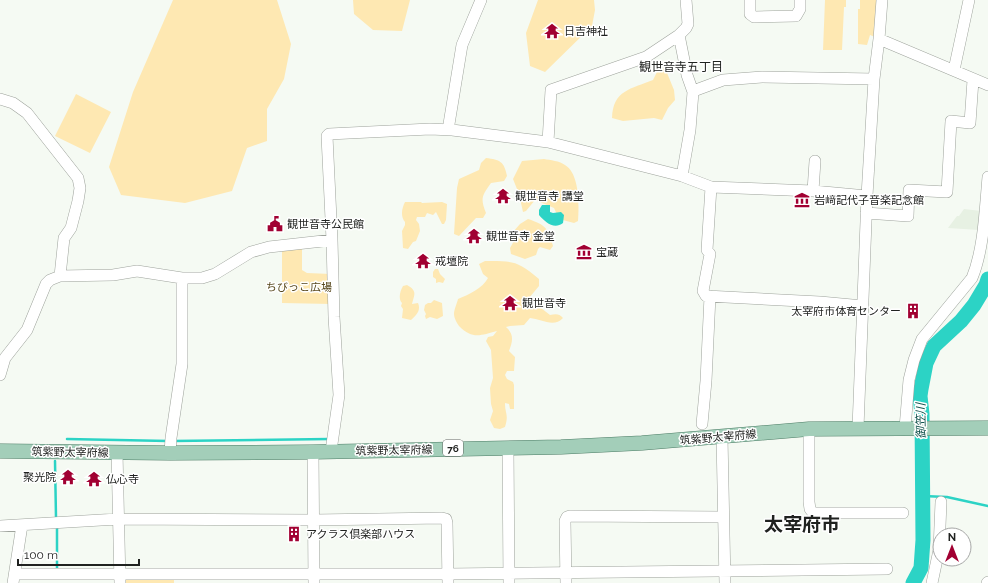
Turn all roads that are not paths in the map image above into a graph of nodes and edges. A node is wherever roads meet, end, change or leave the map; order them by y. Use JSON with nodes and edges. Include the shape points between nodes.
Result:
{"nodes":[{"id":1,"x":481,"y":0,"type":"edge"},
{"id":2,"x":686,"y":0,"type":"edge"},
{"id":3,"x":750,"y":0,"type":"edge"},
{"id":4,"x":800,"y":0,"type":"edge"},
{"id":5,"x":882,"y":0,"type":"edge"},
{"id":6,"x":969,"y":0,"type":"edge"},
{"id":7,"x":679,"y":35,"type":"junction"},
{"id":8,"x":879,"y":39,"type":"junction"},
{"id":9,"x":954,"y":70,"type":"junction"},
{"id":10,"x":874,"y":79,"type":"junction"},
{"id":11,"x":973,"y":80,"type":"junction"},
{"id":12,"x":988,"y":85,"type":"edge"},
{"id":13,"x":693,"y":92,"type":"junction"},
{"id":14,"x":0,"y":99,"type":"edge"},
{"id":15,"x":448,"y":130,"type":"junction"},
{"id":16,"x":548,"y":142,"type":"junction"},
{"id":17,"x":815,"y":161,"type":"dead end"},
{"id":18,"x":682,"y":176,"type":"junction"},
{"id":19,"x":988,"y":177,"type":"edge"},
{"id":20,"x":711,"y":187,"type":"junction"},
{"id":21,"x":813,"y":191,"type":"junction"},
{"id":22,"x":867,"y":196,"type":"junction"},
{"id":23,"x":866,"y":213,"type":"junction"},
{"id":24,"x":332,"y":240,"type":"junction"},
{"id":25,"x":60,"y":276,"type":"junction"},
{"id":26,"x":182,"y":278,"type":"junction"},
{"id":27,"x":710,"y":296,"type":"junction"},
{"id":28,"x":863,"y":306,"type":"junction"},
{"id":29,"x":0,"y":375,"type":"edge"},
{"id":30,"x":702,"y":424,"type":"dead end"},
{"id":31,"x":858,"y":428,"type":"junction"},
{"id":32,"x":906,"y":428,"type":"junction"},
{"id":33,"x":988,"y":428,"type":"edge"},
{"id":34,"x":809,"y":429,"type":"junction"},
{"id":35,"x":722,"y":437,"type":"junction"},
{"id":36,"x":170,"y":445,"type":"junction"},
{"id":37,"x":508,"y":448,"type":"junction"},
{"id":38,"x":0,"y":450,"type":"edge"},
{"id":39,"x":331,"y":451,"type":"junction"},
{"id":40,"x":117,"y":452,"type":"junction"},
{"id":41,"x":313,"y":452,"type":"junction"},
{"id":42,"x":941,"y":502,"type":"dead end"},
{"id":43,"x":903,"y":513,"type":"dead end"},
{"id":44,"x":723,"y":516,"type":"junction"},
{"id":45,"x":118,"y":519,"type":"junction"},
{"id":46,"x":314,"y":520,"type":"junction"},
{"id":47,"x":22,"y":525,"type":"junction"},
{"id":48,"x":0,"y":526,"type":"edge"},
{"id":49,"x":887,"y":569,"type":"dead end"},
{"id":50,"x":725,"y":571,"type":"junction"},
{"id":51,"x":14,"y":578,"type":"edge"},
{"id":52,"x":314,"y":578,"type":"edge"},
{"id":53,"x":509,"y":578,"type":"edge"},
{"id":54,"x":566,"y":578,"type":"edge"},
{"id":55,"x":120,"y":579,"type":"edge"},
{"id":56,"x":448,"y":579,"type":"edge"},
{"id":57,"x":725,"y":583,"type":"edge"},
{"id":58,"x":932,"y":583,"type":"edge"}],
"edges":[{"from":1,"to":15,"type":"street","via":[[462,45]]},
{"from":2,"to":7,"type":"street","via":[[688,24]]},
{"from":3,"to":4,"type":"street","via":[[750,14],[754,18],[796,16],[800,9]]},
{"from":5,"to":8,"type":"street"},
{"from":6,"to":9,"type":"street"},
{"from":7,"to":13,"type":"street"},
{"from":7,"to":16,"type":"street","via":[[646,57],[551,90]]},
{"from":8,"to":9,"type":"street"},
{"from":8,"to":10,"type":"street"},
{"from":9,"to":11,"type":"street"},
{"from":10,"to":13,"type":"street","via":[[754,78],[717,81]]},
{"from":10,"to":22,"type":"street"},
{"from":11,"to":12,"type":"street"},
{"from":11,"to":23,"type":"street","via":[[970,123],[951,121],[947,192],[909,190],[908,216]]},
{"from":13,"to":18,"type":"street"},
{"from":14,"to":25,"type":"street","via":[[13,103],[27,113],[78,178],[78,201],[71,228],[64,238]]},
{"from":15,"to":16,"type":"street"},
{"from":15,"to":24,"type":"street","via":[[329,134],[327,136]]},
{"from":16,"to":18,"type":"street"},
{"from":17,"to":21,"type":"street"},
{"from":18,"to":20,"type":"street"},
{"from":19,"to":32,"type":"street","via":[[980,254],[975,270],[972,278],[922,339],[909,380]]},
{"from":20,"to":21,"type":"street"},
{"from":20,"to":27,"type":"street","via":[[707,250],[710,254],[703,291],[706,296]]},
{"from":21,"to":22,"type":"street"},
{"from":22,"to":23,"type":"street"},
{"from":23,"to":28,"type":"street"},
{"from":24,"to":26,"type":"street","via":[[257,250],[209,276]]},
{"from":24,"to":39,"type":"street","via":[[340,395]]},
{"from":25,"to":26,"type":"street","via":[[113,275],[137,271]]},
{"from":25,"to":29,"type":"street","via":[[47,282],[27,330],[5,358]]},
{"from":26,"to":36,"type":"street","via":[[182,364]]},
{"from":27,"to":28,"type":"street"},
{"from":27,"to":30,"type":"street"},
{"from":28,"to":31,"type":"street"},
{"from":31,"to":32,"type":"main road","name":"筑紫野太宰府線","number":"76"},
{"from":31,"to":34,"type":"main road","name":"筑紫野太宰府線","number":"76"},
{"from":32,"to":33,"type":"main road","number":"76"},
{"from":34,"to":35,"type":"main road","name":"筑紫野太宰府線","number":"76"},
{"from":34,"to":43,"type":"street","via":[[809,502],[813,513]]},
{"from":35,"to":37,"type":"main road","name":"筑紫野太宰府線","number":"76"},
{"from":35,"to":44,"type":"street"},
{"from":36,"to":40,"type":"main road","name":"筑紫野太宰府線","number":"76"},
{"from":36,"to":41,"type":"main road","name":"筑紫野太宰府線","number":"76"},
{"from":37,"to":39,"type":"main road","name":"筑紫野太宰府線","number":"76"},
{"from":37,"to":53,"type":"street"},
{"from":38,"to":40,"type":"main road","name":"筑紫野太宰府線","number":"76"},
{"from":39,"to":41,"type":"main road","name":"筑紫野太宰府線","number":"76"},
{"from":40,"to":45,"type":"street"},
{"from":41,"to":46,"type":"street"},
{"from":42,"to":58,"type":"street","via":[[939,550]]},
{"from":44,"to":50,"type":"street"},
{"from":44,"to":54,"type":"street","via":[[570,516],[565,521]]},
{"from":45,"to":46,"type":"street"},
{"from":45,"to":47,"type":"street"},
{"from":45,"to":55,"type":"street"},
{"from":46,"to":52,"type":"street"},
{"from":46,"to":56,"type":"street","via":[[446,519]]},
{"from":47,"to":48,"type":"street"},
{"from":47,"to":51,"type":"street"},
{"from":49,"to":50,"type":"street"},
{"from":50,"to":54,"type":"street"},
{"from":50,"to":57,"type":"street"},
{"from":51,"to":55,"type":"street"},
{"from":52,"to":55,"type":"street"},
{"from":52,"to":56,"type":"street"},
{"from":53,"to":54,"type":"street"},
{"from":53,"to":56,"type":"street"}]}
